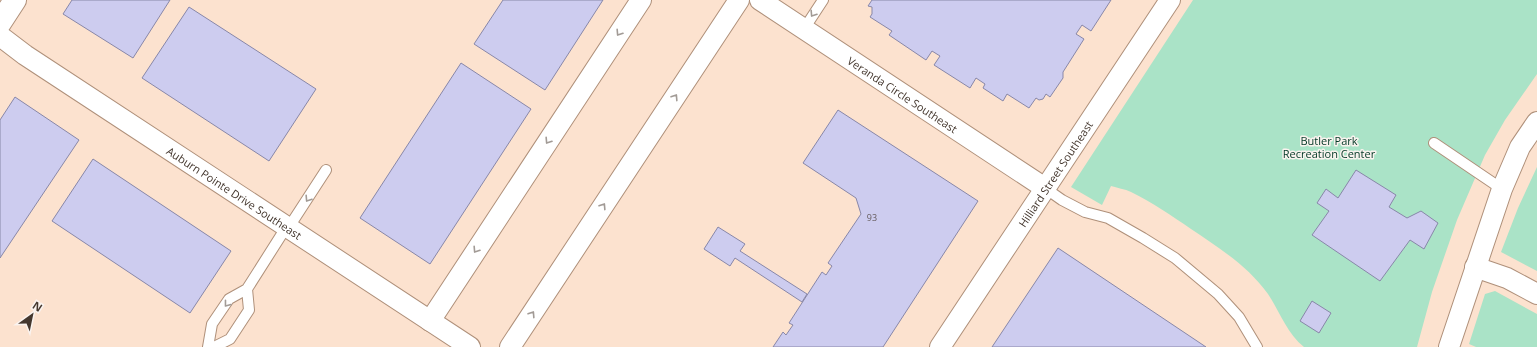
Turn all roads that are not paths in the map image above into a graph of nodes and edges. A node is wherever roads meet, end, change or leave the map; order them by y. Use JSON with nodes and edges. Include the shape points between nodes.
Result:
{"nodes":[{"id":1,"x":15,"y":0,"type":"edge"},
{"id":2,"x":641,"y":0,"type":"edge"},
{"id":3,"x":739,"y":0,"type":"edge"},
{"id":4,"x":760,"y":0,"type":"edge"},
{"id":5,"x":823,"y":0,"type":"edge"},
{"id":6,"x":1170,"y":0,"type":"edge"},
{"id":7,"x":0,"y":22,"type":"edge"},
{"id":8,"x":804,"y":29,"type":"junction"},
{"id":9,"x":0,"y":36,"type":"edge"},
{"id":10,"x":1537,"y":122,"type":"edge"},
{"id":11,"x":1434,"y":143,"type":"dead end"},
{"id":12,"x":326,"y":170,"type":"dead end"},
{"id":13,"x":1045,"y":188,"type":"junction"},
{"id":14,"x":1502,"y":189,"type":"junction"},
{"id":15,"x":288,"y":227,"type":"junction"},
{"id":16,"x":1475,"y":267,"type":"junction"},
{"id":17,"x":247,"y":289,"type":"junction"},
{"id":18,"x":1537,"y":294,"type":"edge"},
{"id":19,"x":430,"y":321,"type":"junction"},
{"id":20,"x":208,"y":347,"type":"edge"},
{"id":21,"x":214,"y":347,"type":"edge"},
{"id":22,"x":470,"y":347,"type":"edge"},
{"id":23,"x":510,"y":347,"type":"edge"},
{"id":24,"x":940,"y":347,"type":"edge"},
{"id":25,"x":1257,"y":347,"type":"edge"},
{"id":26,"x":1448,"y":347,"type":"edge"}],
"edges":[{"from":1,"to":7,"type":"street"},
{"from":2,"to":19,"type":"street","one_way":true},
{"from":23,"to":3,"type":"street","one_way":true},
{"from":4,"to":8,"type":"street","name":"Veranda Circle Southeast"},
{"from":5,"to":8,"type":"lane","one_way":true},
{"from":6,"to":13,"type":"street","name":"Hilliard Street Southeast"},
{"from":8,"to":13,"type":"street","name":"Veranda Circle Southeast"},
{"from":9,"to":15,"type":"street","name":"Auburn Pointe Drive Southeast","via":[[25,55]]},
{"from":10,"to":14,"type":"street","via":[[1520,147]]},
{"from":11,"to":14,"type":"lane"},
{"from":12,"to":15,"type":"lane","one_way":true},
{"from":13,"to":24,"type":"street","name":"Hilliard Street Southeast"},
{"from":13,"to":25,"type":"lane","via":[[1085,212],[1108,218],[1175,258],[1218,294],[1239,317]]},
{"from":14,"to":16,"type":"street"},
{"from":15,"to":17,"type":"lane"},
{"from":15,"to":19,"type":"street","name":"Auburn Pointe Drive Southeast"},
{"from":16,"to":18,"type":"street","via":[[1507,278]]},
{"from":16,"to":26,"type":"street"},
{"from":17,"to":20,"type":"lane","one_way":true,"via":[[229,299],[212,324]]},
{"from":17,"to":21,"type":"lane","via":[[249,310],[230,339]]},
{"from":19,"to":22,"type":"street","name":"Auburn Pointe Drive Southeast"}]}
